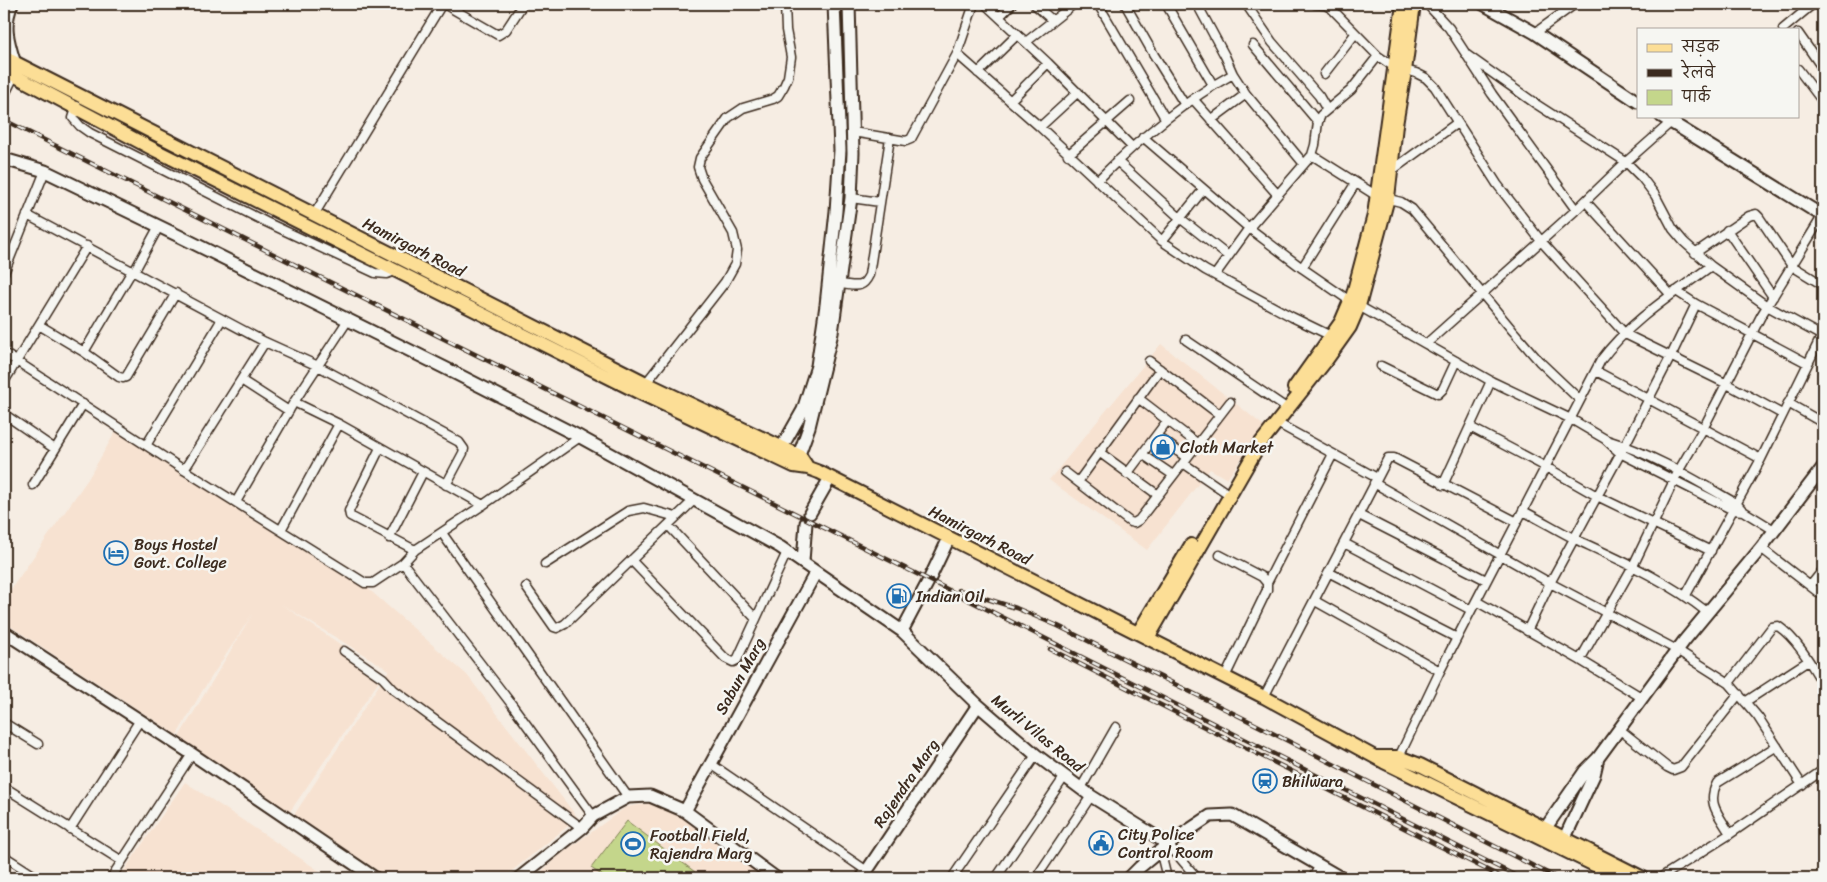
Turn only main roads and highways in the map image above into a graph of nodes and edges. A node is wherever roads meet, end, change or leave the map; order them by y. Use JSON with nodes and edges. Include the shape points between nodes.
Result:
{"nodes":[{"id":1,"x":1403,"y":4,"type":"edge"},
{"id":2,"x":1414,"y":4,"type":"edge"},
{"id":3,"x":11,"y":68,"type":"edge"},
{"id":4,"x":1400,"y":69,"type":"junction"},
{"id":5,"x":79,"y":102,"type":"junction"},
{"id":6,"x":1382,"y":197,"type":"junction"},
{"id":7,"x":400,"y":265,"type":"junction"},
{"id":8,"x":1355,"y":303,"type":"junction"},
{"id":9,"x":778,"y":452,"type":"junction"},
{"id":10,"x":1143,"y":636,"type":"junction"},
{"id":11,"x":1562,"y":843,"type":"junction"},
{"id":12,"x":1621,"y":878,"type":"edge"},
{"id":13,"x":1643,"y":878,"type":"edge"}],
"edges":[{"from":1,"to":4,"type":"main road"},
{"from":2,"to":4,"type":"main road"},
{"from":3,"to":5,"type":"main road","name":"Hamirgarh Road"},
{"from":4,"to":6,"type":"main road","via":[[1390,172]]},
{"from":4,"to":6,"type":"main road","via":[[1379,179]]},
{"from":5,"to":7,"type":"main road","name":"Hamirgarh Road","via":[[314,215]]},
{"from":5,"to":7,"type":"main road","name":"Hamirgarh Road","via":[[239,192]]},
{"from":6,"to":8,"type":"main road","via":[[1374,215]]},
{"from":7,"to":9,"type":"main road","name":"Hamirgarh Road","via":[[646,383]]},
{"from":7,"to":9,"type":"main road","name":"Hamirgarh Road","via":[[642,394]]},
{"from":8,"to":10,"type":"main road","via":[[1255,442]]},
{"from":8,"to":10,"type":"main road","via":[[1350,326],[1259,445]]},
{"from":9,"to":10,"type":"main road","name":"Hamirgarh Road"},
{"from":10,"to":11,"type":"main road","name":"Hamirgarh Road","via":[[1376,757],[1420,765]]},
{"from":11,"to":12,"type":"main road"},
{"from":11,"to":13,"type":"main road"}]}
